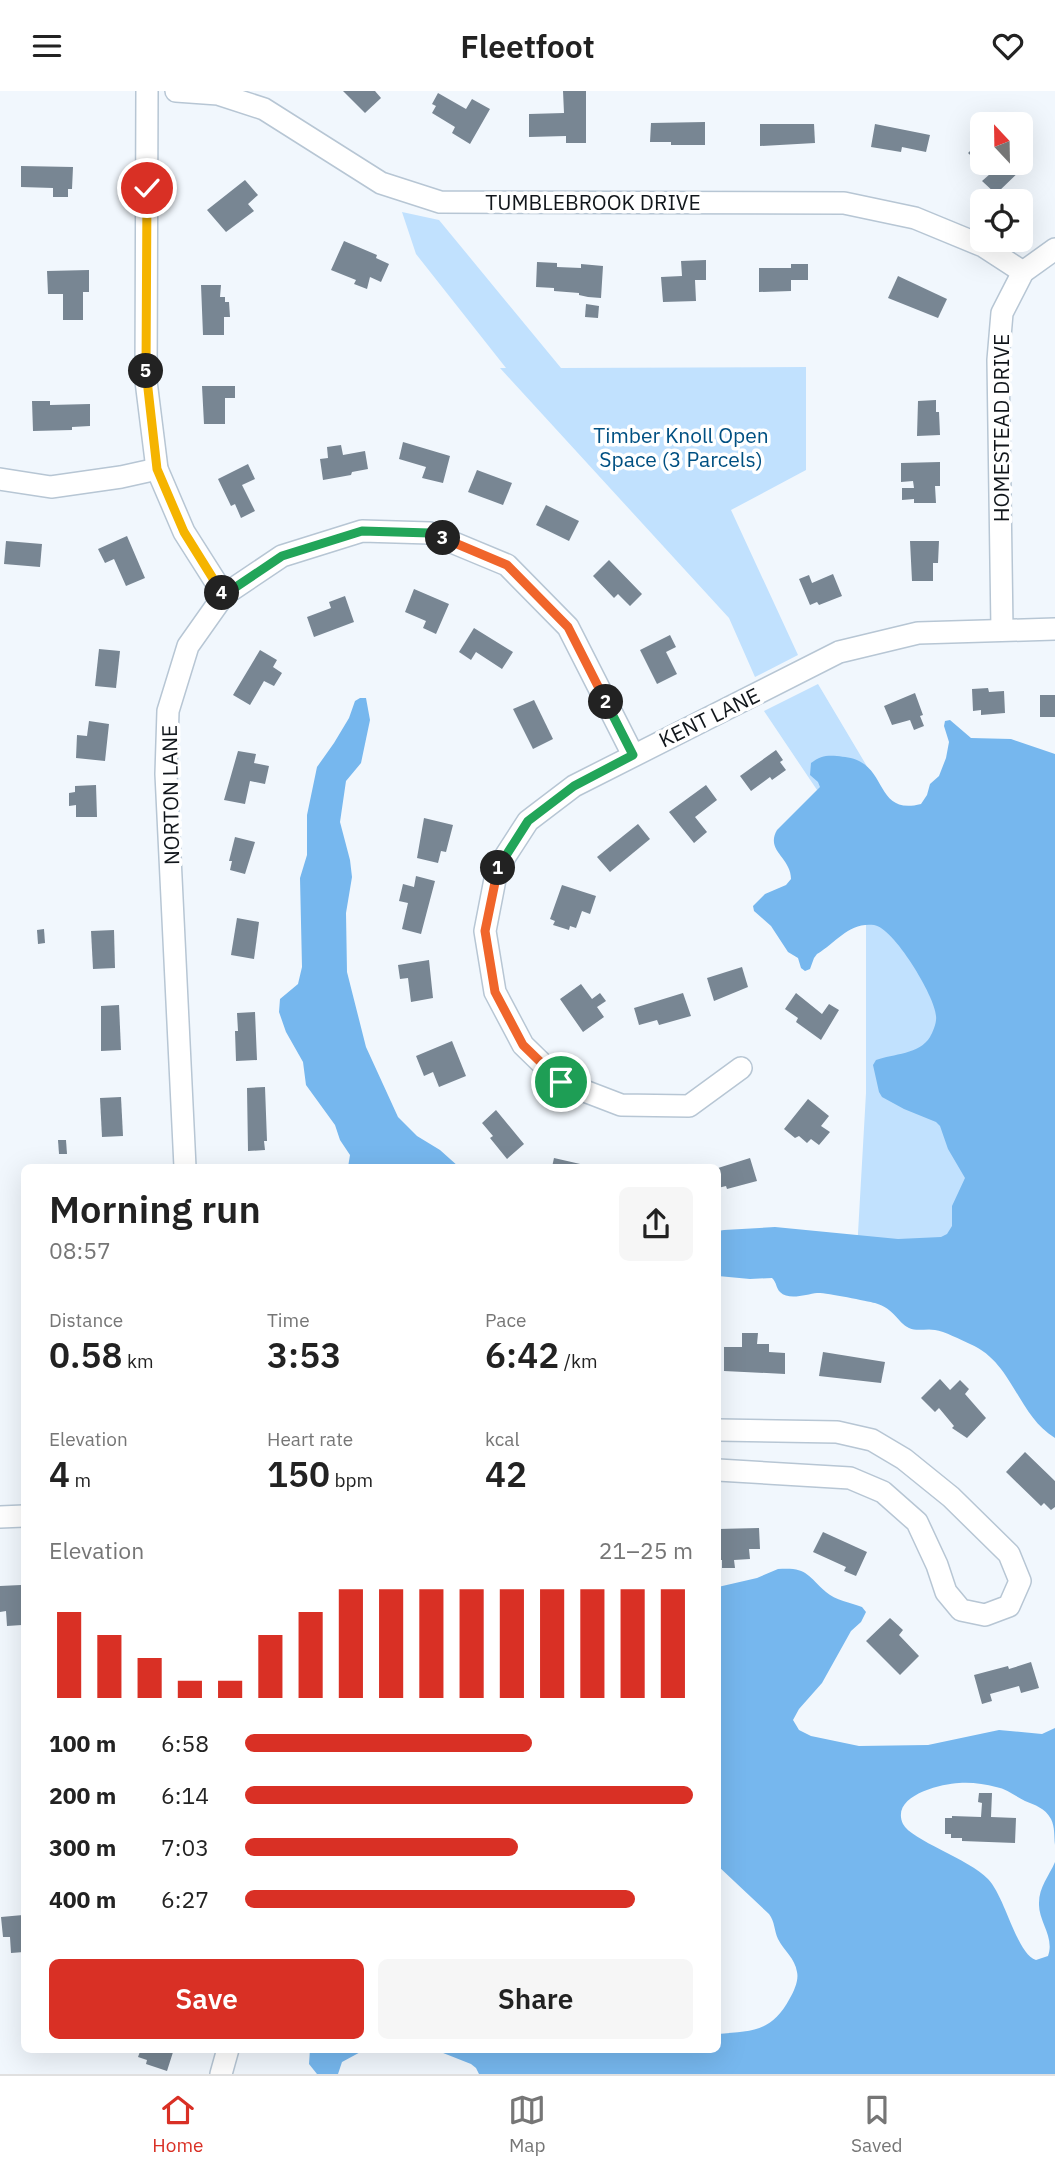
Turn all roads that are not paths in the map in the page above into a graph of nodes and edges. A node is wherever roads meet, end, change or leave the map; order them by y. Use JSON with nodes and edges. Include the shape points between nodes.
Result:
{"nodes":[{"id":1,"x":147,"y":91,"type":"edge"},
{"id":2,"x":176,"y":91,"type":"edge"},
{"id":3,"x":1055,"y":249,"type":"edge"},
{"id":4,"x":1023,"y":272,"type":"junction"},
{"id":5,"x":157,"y":469,"type":"junction"},
{"id":6,"x":0,"y":479,"type":"edge"},
{"id":7,"x":224,"y":595,"type":"junction"},
{"id":8,"x":1002,"y":629,"type":"junction"},
{"id":9,"x":1055,"y":629,"type":"edge"},
{"id":10,"x":633,"y":755,"type":"junction"},
{"id":11,"x":741,"y":1068,"type":"dead end"},
{"id":12,"x":185,"y":1164,"type":"edge"},
{"id":13,"x":721,"y":1430,"type":"edge"},
{"id":14,"x":721,"y":1470,"type":"edge"},
{"id":15,"x":21,"y":1516,"type":"edge"},
{"id":16,"x":0,"y":1517,"type":"edge"},
{"id":17,"x":227,"y":2053,"type":"edge"},
{"id":18,"x":221,"y":2074,"type":"edge"}],
"edges":[{"from":1,"to":5,"type":"street","via":[[146,381]]},
{"from":2,"to":4,"type":"street","name":"TUMBLEBROOK DRIVE","via":[[218,94],[264,109],[381,183],[440,202],[844,203],[915,218],[983,246]]},
{"from":3,"to":4,"type":"street","name":"HOMESTEAD DRIVE"},
{"from":4,"to":8,"type":"street","name":"HOMESTEAD DRIVE","via":[[1002,313],[998,360]]},
{"from":5,"to":6,"type":"street","via":[[51,487]]},
{"from":5,"to":7,"type":"street","via":[[184,532]]},
{"from":7,"to":10,"type":"street","name":"NORTON LANE","via":[[282,556],[350,534],[430,533],[507,565],[568,627]]},
{"from":7,"to":12,"type":"street","name":"NORTON LANE","via":[[188,646],[168,711],[166,775]]},
{"from":8,"to":9,"type":"street","name":"KENT LANE"},
{"from":8,"to":10,"type":"street","name":"KENT LANE","via":[[918,633],[839,652]]},
{"from":10,"to":11,"type":"street","name":"KENT LANE","via":[[574,786],[528,821],[498,869],[485,931],[495,992],[523,1045],[561,1082],[621,1105],[689,1105]]},
{"from":13,"to":14,"type":"street","via":[[837,1432],[872,1440],[951,1497],[1009,1554],[1020,1581],[1009,1606],[985,1615],[961,1610],[946,1592],[917,1523],[883,1492],[850,1478]]},
{"from":15,"to":16,"type":"street"},
{"from":17,"to":18,"type":"street"}]}
